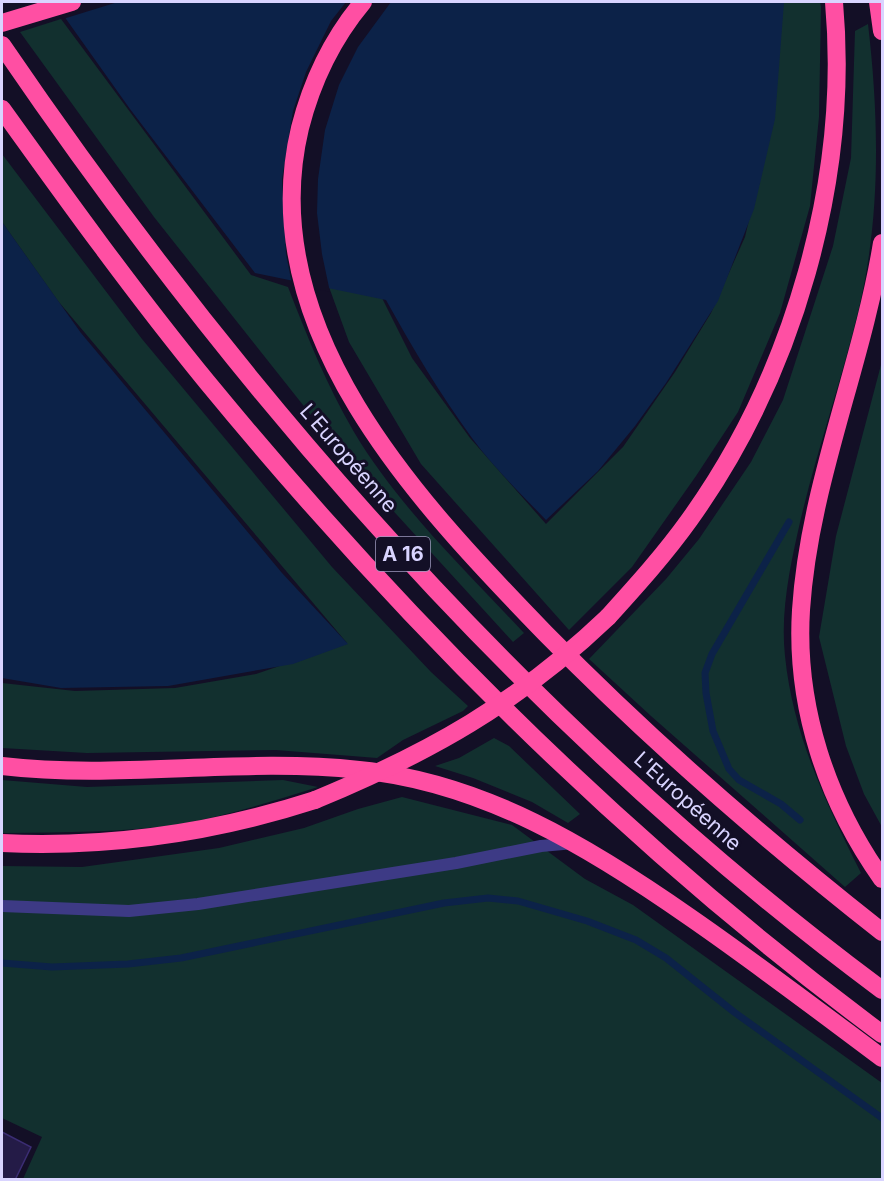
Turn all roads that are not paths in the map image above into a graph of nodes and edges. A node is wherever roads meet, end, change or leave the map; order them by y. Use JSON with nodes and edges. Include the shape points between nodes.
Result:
{"nodes":[{"id":1,"x":72,"y":2,"type":"edge"},
{"id":2,"x":363,"y":2,"type":"edge"},
{"id":3,"x":834,"y":2,"type":"edge"},
{"id":4,"x":878,"y":2,"type":"edge"},
{"id":5,"x":2,"y":23,"type":"edge"},
{"id":6,"x":882,"y":31,"type":"edge"},
{"id":7,"x":2,"y":45,"type":"edge"},
{"id":8,"x":2,"y":109,"type":"edge"},
{"id":9,"x":882,"y":243,"type":"edge"},
{"id":10,"x":2,"y":766,"type":"edge"},
{"id":11,"x":2,"y":843,"type":"edge"},
{"id":12,"x":576,"y":843,"type":"junction"},
{"id":13,"x":882,"y":879,"type":"edge"},
{"id":14,"x":2,"y":906,"type":"edge"},
{"id":15,"x":882,"y":932,"type":"edge"},
{"id":16,"x":882,"y":990,"type":"edge"},
{"id":17,"x":882,"y":1034,"type":"edge"},
{"id":18,"x":882,"y":1058,"type":"edge"}],
"edges":[{"from":1,"to":5,"type":"highway"},
{"from":2,"to":15,"type":"highway","via":[[336,38],[312,89],[297,142],[291,196],[292,227],[305,291],[345,386],[405,476],[475,558],[573,662],[695,778]]},
{"from":3,"to":11,"type":"highway","bridge":true,"via":[[836,69],[830,150],[815,239],[790,325],[760,400],[714,483],[666,552],[608,617],[545,673],[492,711],[425,750],[315,800],[232,824],[147,839]]},
{"from":4,"to":6,"type":"highway"},
{"from":7,"to":16,"type":"highway","name":"L'Européenne","number":"A 16","via":[[95,178],[206,324],[320,461],[441,595],[538,693],[669,815]]},
{"from":8,"to":17,"type":"highway","number":"A 16","via":[[95,238],[207,382],[419,622],[615,814],[750,931]]},
{"from":9,"to":13,"type":"highway","via":[[868,319],[810,538],[800,642],[807,703],[822,762],[846,821]]},
{"from":10,"to":12,"type":"highway","via":[[74,772],[287,766],[381,772],[468,794]]},
{"from":12,"to":14,"type":"lane","via":[[186,905],[129,911]]},
{"from":12,"to":18,"type":"highway","via":[[684,913]]}]}
